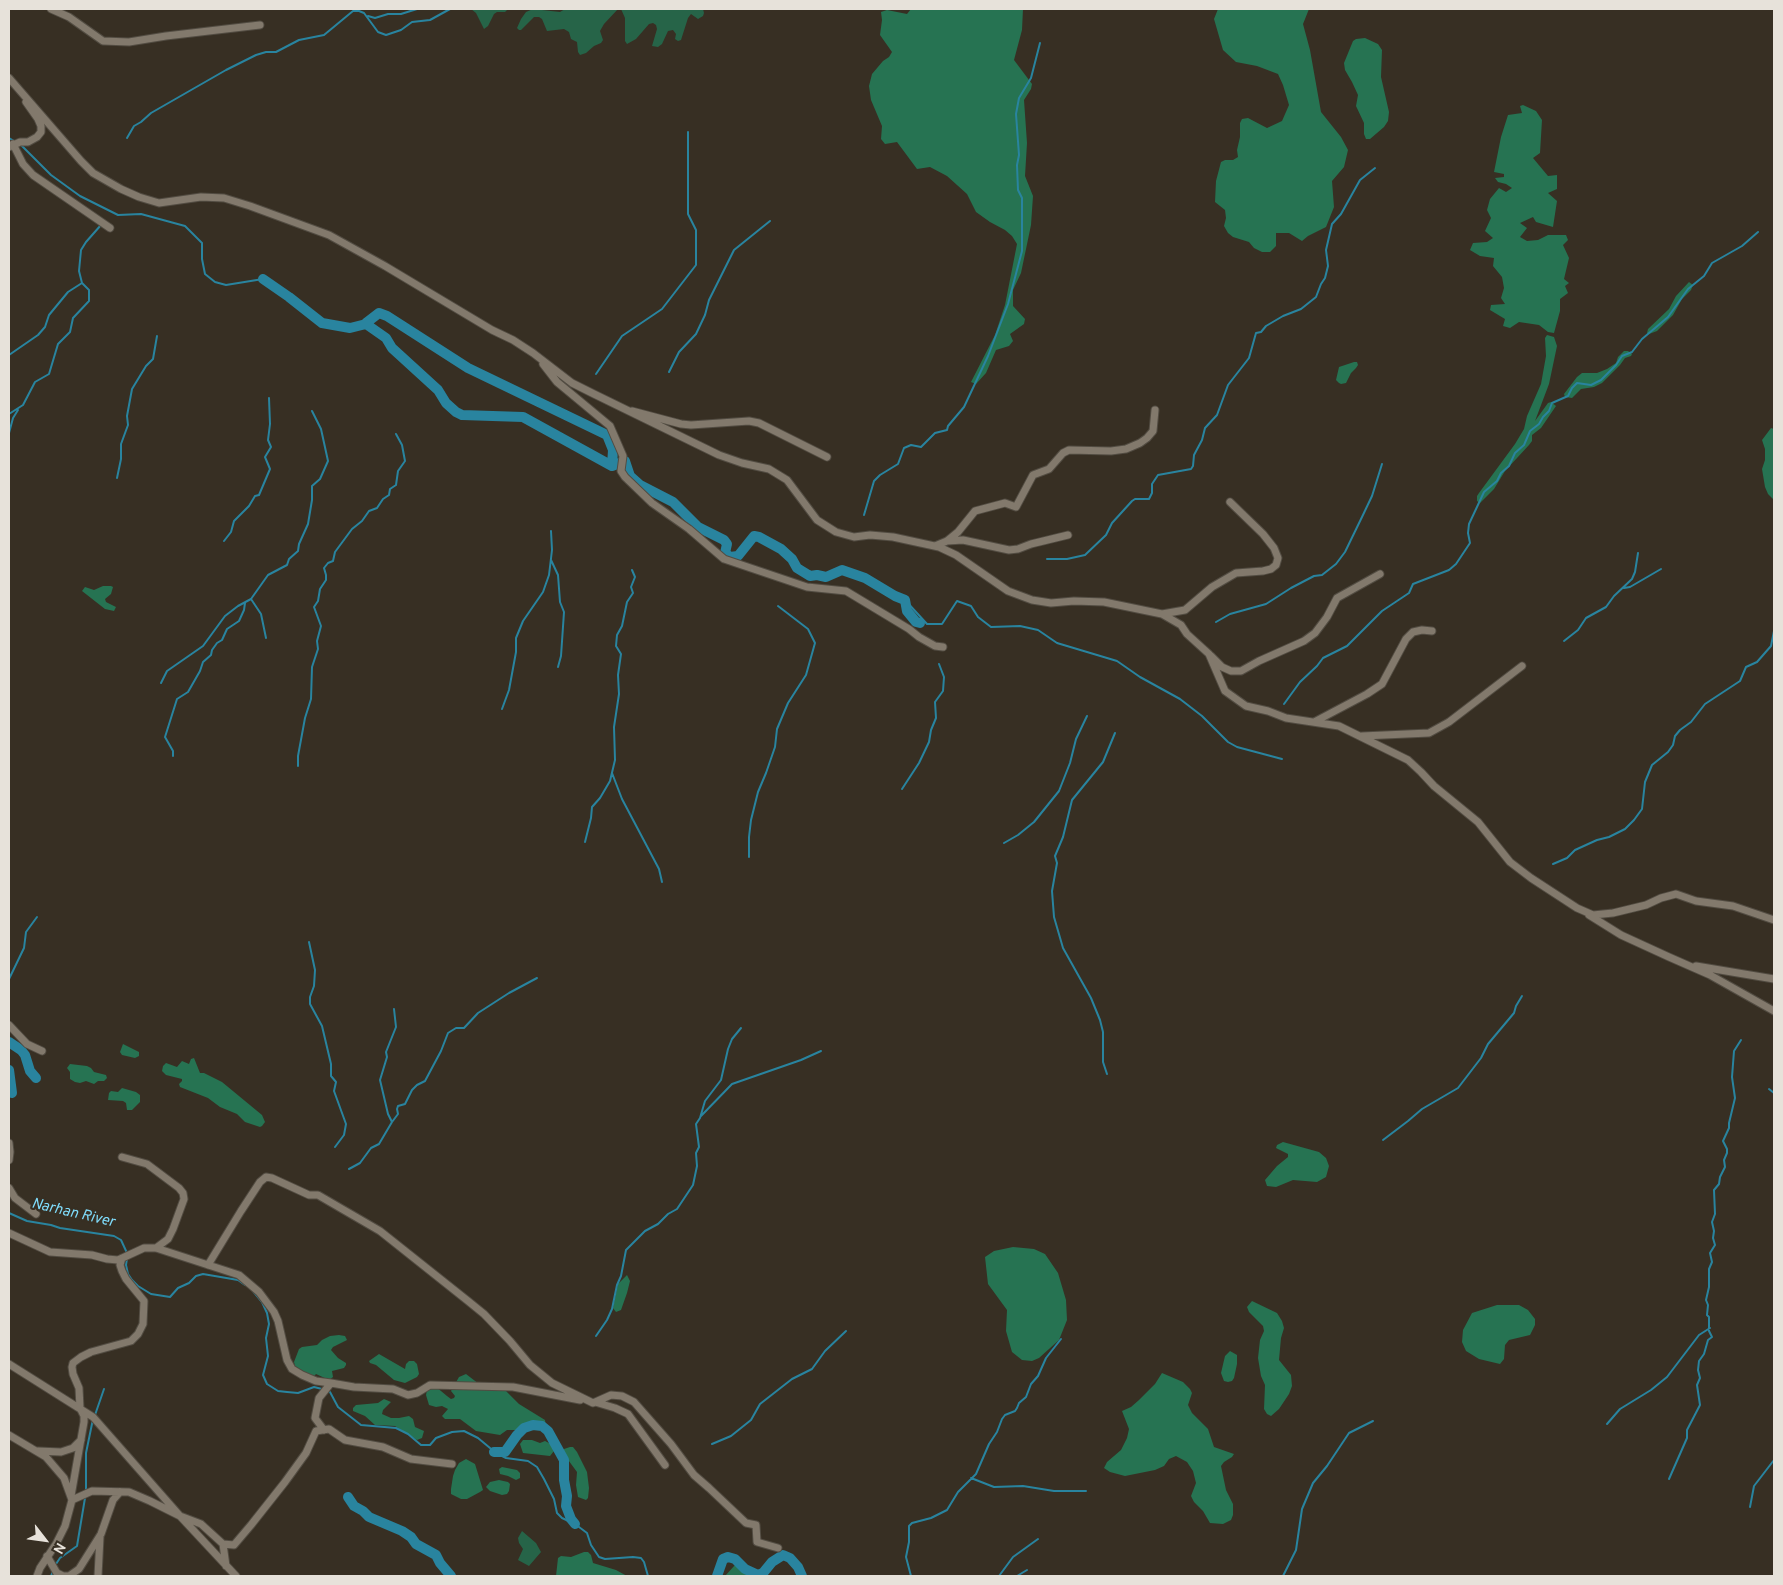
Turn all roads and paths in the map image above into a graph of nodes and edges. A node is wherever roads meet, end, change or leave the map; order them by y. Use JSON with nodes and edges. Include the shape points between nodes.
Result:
{"nodes":[{"id":1,"x":51,"y":9,"type":"edge"},
{"id":2,"x":260,"y":25,"type":"dead end"},
{"id":3,"x":9,"y":78,"type":"edge"},
{"id":4,"x":23,"y":95,"type":"junction"},
{"id":5,"x":11,"y":145,"type":"edge"},
{"id":6,"x":110,"y":228,"type":"dead end"},
{"id":7,"x":535,"y":354,"type":"junction"},
{"id":8,"x":619,"y":408,"type":"junction"},
{"id":9,"x":1155,"y":410,"type":"dead end"},
{"id":10,"x":827,"y":457,"type":"dead end"},
{"id":11,"x":1230,"y":502,"type":"dead end"},
{"id":12,"x":1068,"y":535,"type":"dead end"},
{"id":13,"x":947,"y":541,"type":"junction"},
{"id":14,"x":935,"y":546,"type":"junction"},
{"id":15,"x":1380,"y":574,"type":"dead end"},
{"id":16,"x":1162,"y":614,"type":"junction"},
{"id":17,"x":1432,"y":631,"type":"dead end"},
{"id":18,"x":943,"y":647,"type":"dead end"},
{"id":19,"x":1209,"y":654,"type":"junction"},
{"id":20,"x":1522,"y":666,"type":"dead end"},
{"id":21,"x":1316,"y":721,"type":"junction"},
{"id":22,"x":1362,"y":736,"type":"junction"},
{"id":23,"x":1577,"y":908,"type":"junction"},
{"id":24,"x":1774,"y":920,"type":"edge"},
{"id":25,"x":1684,"y":964,"type":"junction"},
{"id":26,"x":1774,"y":979,"type":"edge"},
{"id":27,"x":1774,"y":1012,"type":"edge"},
{"id":28,"x":9,"y":1026,"type":"edge"},
{"id":29,"x":42,"y":1051,"type":"dead end"},
{"id":30,"x":9,"y":1143,"type":"edge"},
{"id":31,"x":122,"y":1157,"type":"dead end"},
{"id":32,"x":9,"y":1160,"type":"edge"},
{"id":33,"x":9,"y":1188,"type":"edge"},
{"id":34,"x":36,"y":1214,"type":"dead end"},
{"id":35,"x":9,"y":1233,"type":"edge"},
{"id":36,"x":156,"y":1248,"type":"junction"},
{"id":37,"x":122,"y":1258,"type":"junction"},
{"id":38,"x":208,"y":1265,"type":"junction"},
{"id":39,"x":9,"y":1364,"type":"edge"},
{"id":40,"x":332,"y":1383,"type":"junction"},
{"id":41,"x":594,"y":1402,"type":"junction"},
{"id":42,"x":80,"y":1408,"type":"junction"},
{"id":43,"x":324,"y":1430,"type":"junction"},
{"id":44,"x":9,"y":1435,"type":"edge"},
{"id":45,"x":81,"y":1440,"type":"junction"},
{"id":46,"x":36,"y":1451,"type":"junction"},
{"id":47,"x":452,"y":1464,"type":"dead end"},
{"id":48,"x":665,"y":1465,"type":"dead end"},
{"id":49,"x":120,"y":1492,"type":"junction"},
{"id":50,"x":71,"y":1498,"type":"junction"},
{"id":51,"x":180,"y":1516,"type":"junction"},
{"id":52,"x":101,"y":1534,"type":"junction"},
{"id":53,"x":224,"y":1544,"type":"junction"},
{"id":54,"x":778,"y":1548,"type":"dead end"},
{"id":55,"x":46,"y":1556,"type":"junction"},
{"id":56,"x":226,"y":1566,"type":"junction"},
{"id":57,"x":58,"y":1575,"type":"edge"},
{"id":58,"x":37,"y":1576,"type":"edge"},
{"id":59,"x":98,"y":1576,"type":"edge"},
{"id":60,"x":236,"y":1576,"type":"edge"}],
"edges":[{"from":1,"to":2,"type":"street","via":[[69,17],[102,41],[129,42]]},
{"from":3,"to":4,"type":"street"},
{"from":4,"to":5,"type":"street","via":[[38,119],[40,132],[28,142]]},
{"from":4,"to":7,"type":"street","via":[[93,173],[122,189],[159,203],[201,197],[224,198],[329,235]]},
{"from":5,"to":6,"type":"street","via":[[33,175]]},
{"from":7,"to":8,"type":"street","via":[[572,383]]},
{"from":7,"to":18,"type":"street","via":[[557,382],[610,426],[624,456],[620,471],[625,477],[652,503],[724,559],[807,587],[846,591],[919,637]]},
{"from":8,"to":10,"type":"street","via":[[681,424],[759,423]]},
{"from":8,"to":14,"type":"street","via":[[719,455],[769,469],[787,480],[817,520],[836,532],[854,537],[893,537]]},
{"from":9,"to":13,"type":"street","via":[[1153,431],[1140,444],[1111,451],[1069,450],[1063,453],[1049,470],[1034,475],[1016,507],[1005,503],[975,511]]},
{"from":11,"to":16,"type":"street","via":[[1274,548],[1278,558],[1276,565],[1263,571],[1236,573],[1212,587],[1185,610]]},
{"from":12,"to":13,"type":"street","via":[[1008,550],[963,540]]},
{"from":13,"to":14,"type":"street"},
{"from":14,"to":16,"type":"street","via":[[956,555],[1008,590],[1032,600],[1104,602]]},
{"from":15,"to":19,"type":"street","via":[[1337,598],[1315,633],[1304,641],[1241,671],[1231,672]]},
{"from":16,"to":19,"type":"street","via":[[1181,625],[1186,634]]},
{"from":17,"to":21,"type":"street","via":[[1413,632],[1406,639],[1382,684]]},
{"from":19,"to":21,"type":"street","via":[[1225,691],[1246,706],[1286,718]]},
{"from":20,"to":22,"type":"street","via":[[1449,722],[1429,733]]},
{"from":21,"to":22,"type":"street"},
{"from":22,"to":23,"type":"street","via":[[1408,760],[1478,822],[1510,862]]},
{"from":23,"to":24,"type":"street","via":[[1593,914],[1614,913],[1676,894],[1696,901],[1733,906]]},
{"from":23,"to":25,"type":"street","via":[[1621,934]]},
{"from":25,"to":26,"type":"street"},
{"from":25,"to":27,"type":"street","via":[[1710,975]]},
{"from":28,"to":29,"type":"street","via":[[27,1044]]},
{"from":30,"to":32,"type":"street"},
{"from":31,"to":36,"type":"street","via":[[146,1164],[183,1193],[184,1199],[173,1229],[168,1239]]},
{"from":33,"to":34,"type":"street","via":[[15,1198]]},
{"from":35,"to":37,"type":"street","via":[[50,1252]]},
{"from":36,"to":37,"type":"street","via":[[144,1248]]},
{"from":36,"to":38,"type":"street"},
{"from":37,"to":42,"type":"street","via":[[120,1265],[126,1279],[144,1301],[143,1324],[131,1341],[91,1352],[74,1363],[72,1367],[79,1388]]},
{"from":38,"to":40,"type":"street","via":[[239,1276],[259,1292],[278,1321],[287,1360],[292,1368],[309,1378]]},
{"from":38,"to":41,"type":"street","via":[[260,1182],[266,1177],[272,1178],[309,1195],[318,1195],[380,1231],[484,1314],[541,1375]]},
{"from":39,"to":42,"type":"street"},
{"from":40,"to":41,"type":"street","via":[[393,1389],[408,1395],[430,1385],[513,1387]]},
{"from":40,"to":43,"type":"street","via":[[319,1398],[315,1418]]},
{"from":41,"to":48,"type":"street","via":[[628,1414]]},
{"from":41,"to":54,"type":"street","via":[[611,1395],[634,1402],[672,1444],[694,1475],[746,1523],[756,1525],[757,1542]]},
{"from":42,"to":45,"type":"street","via":[[84,1416]]},
{"from":42,"to":51,"type":"street","via":[[94,1417]]},
{"from":43,"to":47,"type":"street","via":[[329,1429],[345,1440],[383,1447],[410,1459]]},
{"from":43,"to":53,"type":"street","via":[[316,1431],[306,1453],[251,1526],[234,1544]]},
{"from":44,"to":46,"type":"street"},
{"from":45,"to":46,"type":"street","via":[[73,1448],[61,1452]]},
{"from":45,"to":50,"type":"street"},
{"from":46,"to":50,"type":"street","via":[[46,1457],[64,1478]]},
{"from":49,"to":50,"type":"street","via":[[92,1491]]},
{"from":49,"to":51,"type":"street","via":[[129,1492]]},
{"from":49,"to":52,"type":"street","via":[[113,1500]]},
{"from":50,"to":55,"type":"street","via":[[65,1526]]},
{"from":51,"to":53,"type":"street","via":[[201,1524]]},
{"from":51,"to":56,"type":"street"},
{"from":52,"to":57,"type":"street","via":[[79,1569],[69,1576]]},
{"from":52,"to":59,"type":"street"},
{"from":53,"to":56,"type":"street"},
{"from":55,"to":57,"type":"street"},
{"from":55,"to":58,"type":"street"},
{"from":56,"to":60,"type":"street"}]}
